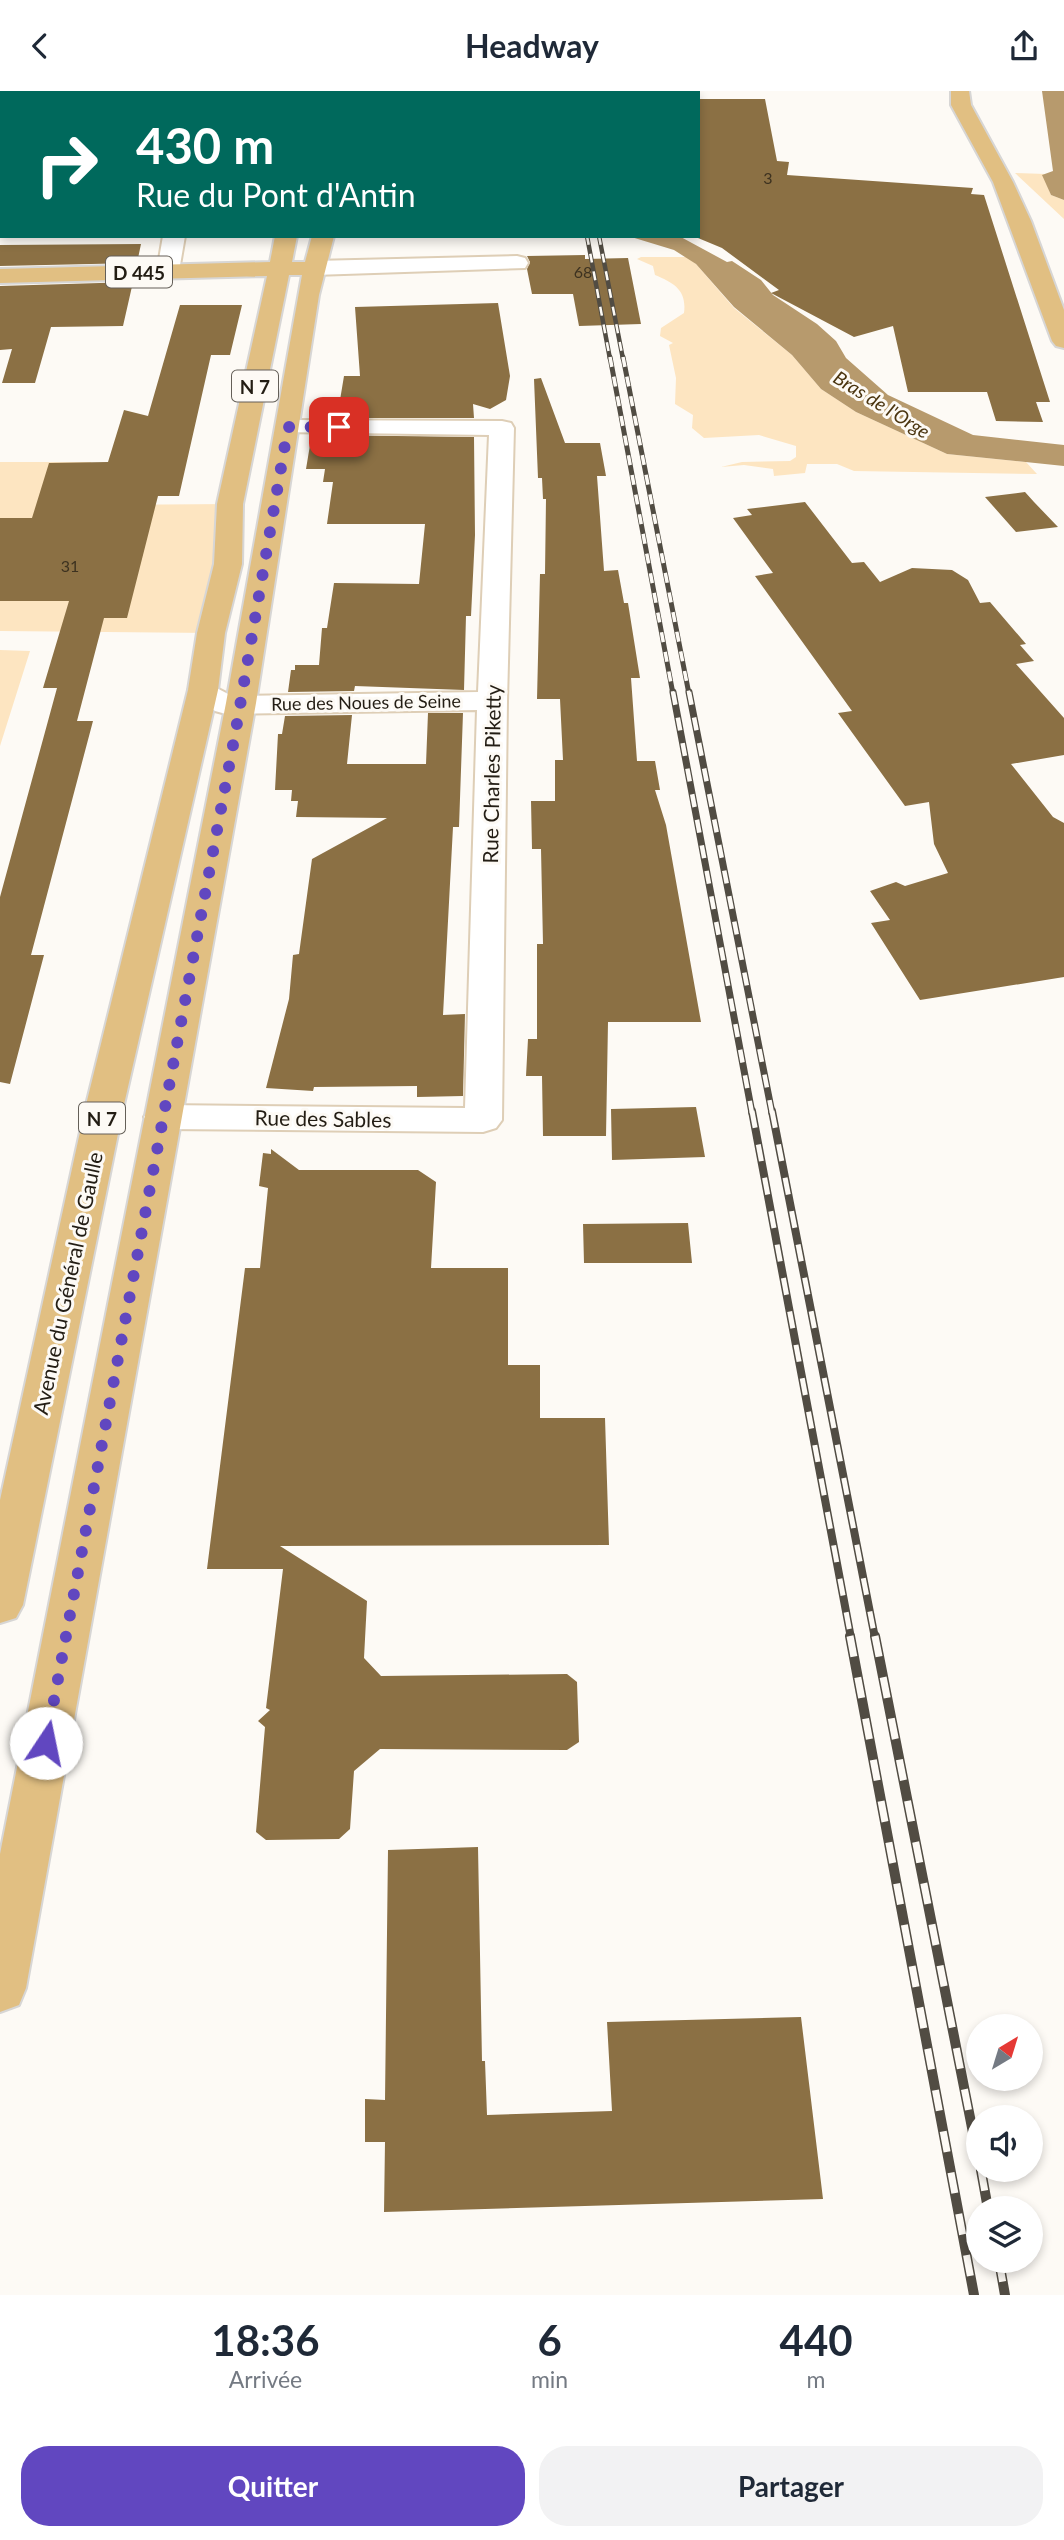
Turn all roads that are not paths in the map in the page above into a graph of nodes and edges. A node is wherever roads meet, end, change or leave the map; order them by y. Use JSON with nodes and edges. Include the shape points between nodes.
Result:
{"nodes":[{"id":1,"x":960,"y":91,"type":"edge"},
{"id":2,"x":174,"y":238,"type":"edge"},
{"id":3,"x":286,"y":238,"type":"edge"},
{"id":4,"x":318,"y":252,"type":"edge"},
{"id":5,"x":517,"y":263,"type":"dead end"},
{"id":6,"x":278,"y":268,"type":"junction"},
{"id":7,"x":168,"y":271,"type":"junction"},
{"id":8,"x":0,"y":276,"type":"edge"},
{"id":9,"x":1064,"y":341,"type":"edge"},
{"id":10,"x":288,"y":427,"type":"junction"},
{"id":11,"x":203,"y":690,"type":"junction"},
{"id":12,"x":492,"y":701,"type":"junction"},
{"id":13,"x":241,"y":703,"type":"junction"},
{"id":14,"x":163,"y":1117,"type":"junction"},
{"id":15,"x":483,"y":1120,"type":"joint"},
{"id":16,"x":0,"y":1605,"type":"edge"},
{"id":17,"x":0,"y":1988,"type":"edge"}],
"edges":[{"from":1,"to":9,"type":"main road","via":[[961,105],[1003,182]]},
{"from":2,"to":7,"type":"street"},
{"from":3,"to":6,"type":"main road","number":"N 7"},
{"from":4,"to":5,"type":"street"},
{"from":4,"to":6,"type":"main road"},
{"from":4,"to":10,"type":"main road","number":"N 7"},
{"from":6,"to":7,"type":"main road","number":"D 445"},
{"from":6,"to":11,"type":"main road","name":"Avenue du Général de Gaulle","number":"N 7","via":[[230,505],[228,564]]},
{"from":7,"to":8,"type":"main road","number":"D 445"},
{"from":10,"to":12,"type":"street","name":"Rue Charles Piketty","via":[[502,428]]},
{"from":10,"to":13,"type":"main road","number":"N 7"},
{"from":11,"to":13,"type":"street","name":"Rue des Noues de Seine","via":[[226,705]]},
{"from":11,"to":16,"type":"main road","name":"Avenue du Général de Gaulle","number":"N 7","via":[[104,1109]]},
{"from":12,"to":13,"type":"street","name":"Rue des Noues de Seine"},
{"from":12,"to":15,"type":"street","name":"Rue Charles Piketty"},
{"from":13,"to":14,"type":"main road","number":"N 7"},
{"from":14,"to":15,"type":"street","name":"Rue des Sables"},
{"from":14,"to":17,"type":"main road","number":"N 7"}]}
